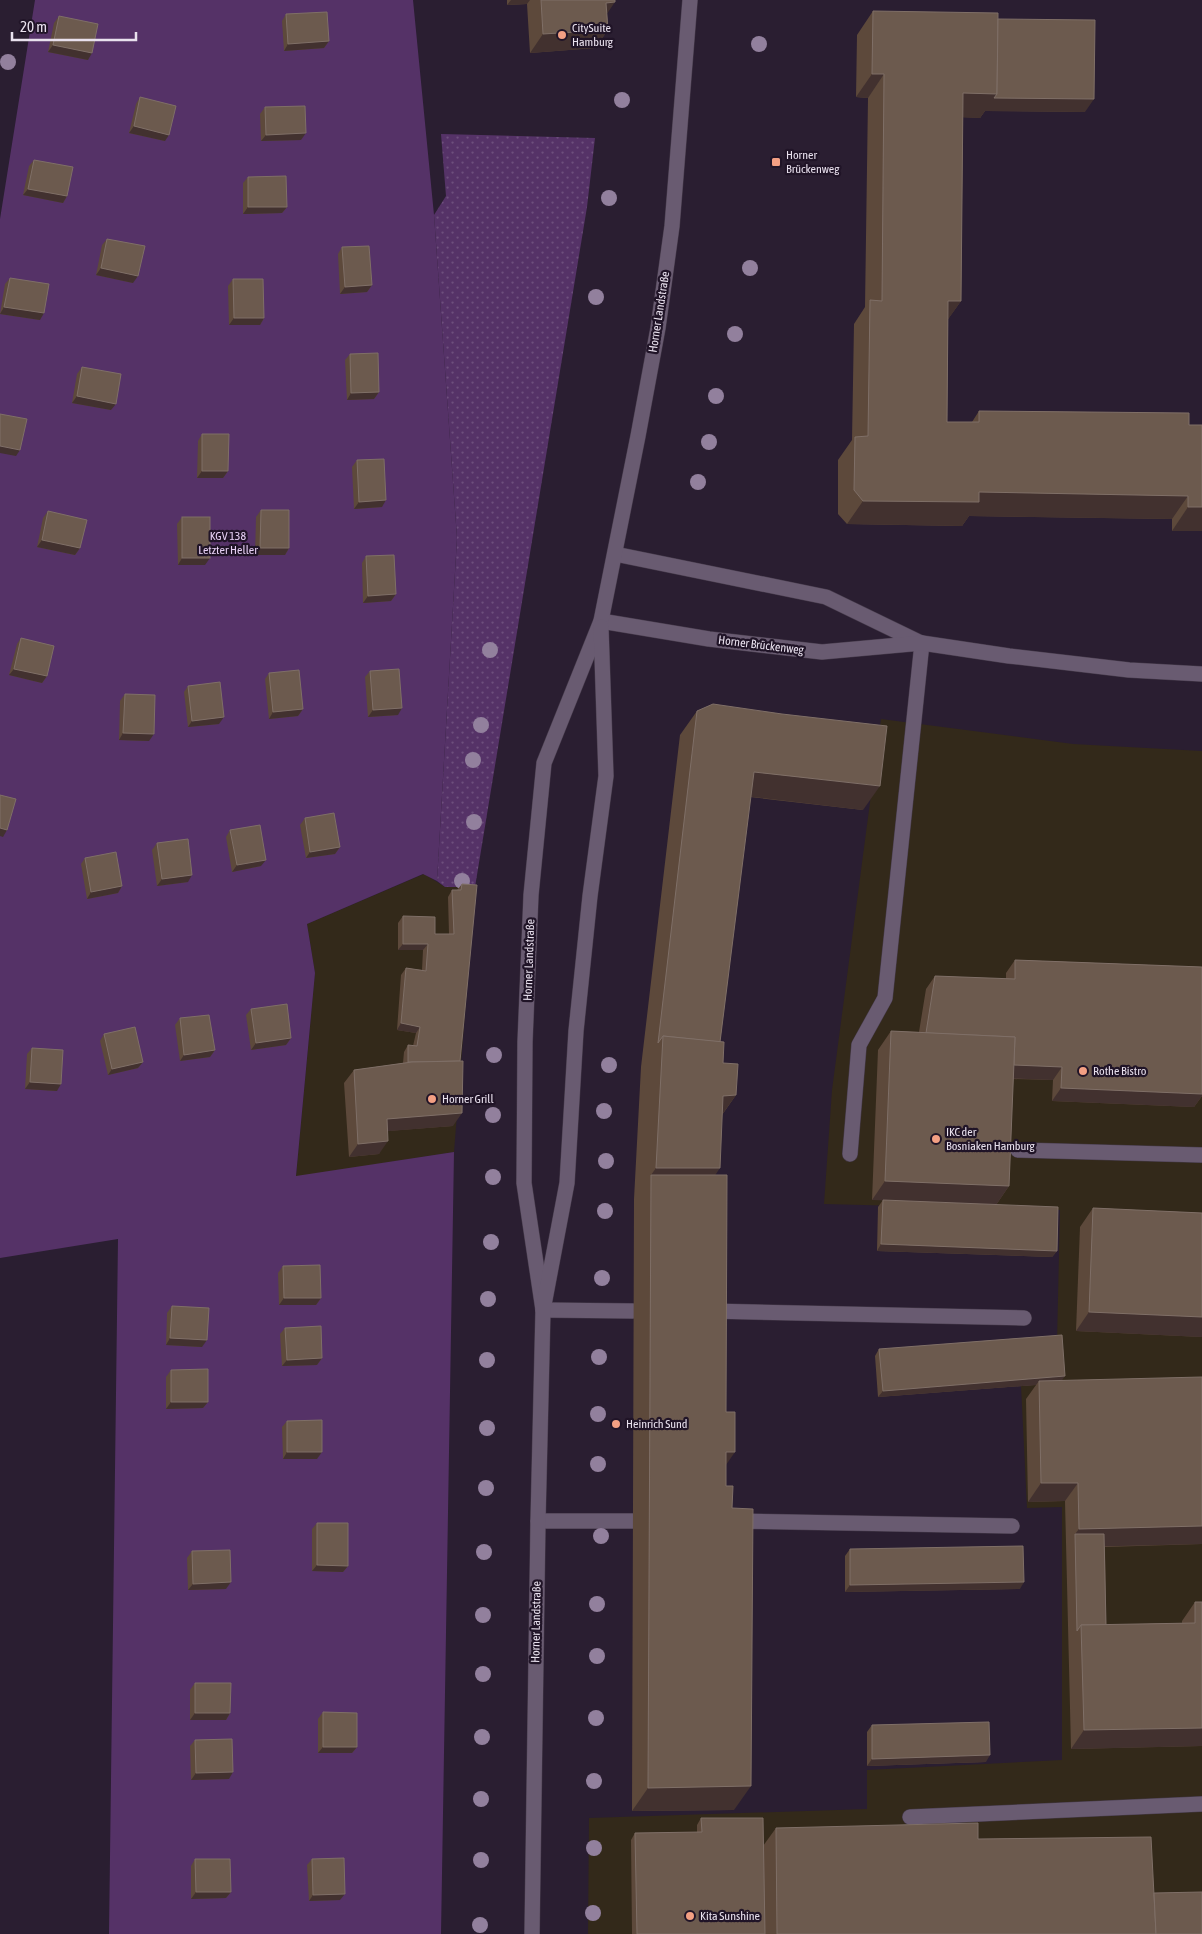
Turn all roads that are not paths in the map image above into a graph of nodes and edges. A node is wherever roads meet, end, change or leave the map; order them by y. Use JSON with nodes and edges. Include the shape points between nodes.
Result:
{"nodes":[{"id":1,"x":690,"y":0,"type":"edge"},
{"id":2,"x":615,"y":554,"type":"junction"},
{"id":3,"x":601,"y":621,"type":"junction"},
{"id":4,"x":922,"y":643,"type":"junction"},
{"id":5,"x":1202,"y":674,"type":"edge"},
{"id":6,"x":1018,"y":1150,"type":"dead end"},
{"id":7,"x":850,"y":1154,"type":"dead end"},
{"id":8,"x":1202,"y":1155,"type":"edge"},
{"id":9,"x":543,"y":1310,"type":"junction"},
{"id":10,"x":634,"y":1311,"type":"dead end"},
{"id":11,"x":710,"y":1311,"type":"edge"},
{"id":12,"x":1024,"y":1318,"type":"dead end"},
{"id":13,"x":633,"y":1520,"type":"dead end"},
{"id":14,"x":538,"y":1521,"type":"junction"},
{"id":15,"x":716,"y":1521,"type":"edge"},
{"id":16,"x":1012,"y":1526,"type":"dead end"},
{"id":17,"x":1202,"y":1804,"type":"edge"},
{"id":18,"x":910,"y":1817,"type":"dead end"},
{"id":19,"x":532,"y":1934,"type":"edge"}],
"edges":[{"from":1,"to":2,"type":"main road","name":"Horner Landstraße","via":[[672,226],[658,328]]},
{"from":2,"to":3,"type":"main road","name":"Horner Landstraße"},
{"from":2,"to":4,"type":"main road","name":"Horner Brückenweg","via":[[826,597]]},
{"from":3,"to":4,"type":"main road","name":"Horner Brückenweg","via":[[709,639],[822,652]]},
{"from":3,"to":9,"type":"main road","name":"Horner Landstraße","via":[[606,776],[576,1031],[567,1183]]},
{"from":3,"to":9,"type":"main road","name":"Horner Landstraße","via":[[544,763],[531,895],[524,1183]]},
{"from":4,"to":5,"type":"main road","name":"Horner Brückenweg","via":[[1120,669]]},
{"from":4,"to":7,"type":"main road","via":[[885,998],[859,1045]]},
{"from":6,"to":8,"type":"main road"},
{"from":9,"to":10,"type":"main road"},
{"from":9,"to":14,"type":"main road","name":"Horner Landstraße"},
{"from":11,"to":12,"type":"main road"},
{"from":13,"to":14,"type":"main road"},
{"from":14,"to":19,"type":"main road","name":"Horner Landstraße"},
{"from":15,"to":16,"type":"main road"},
{"from":17,"to":18,"type":"main road"}]}
